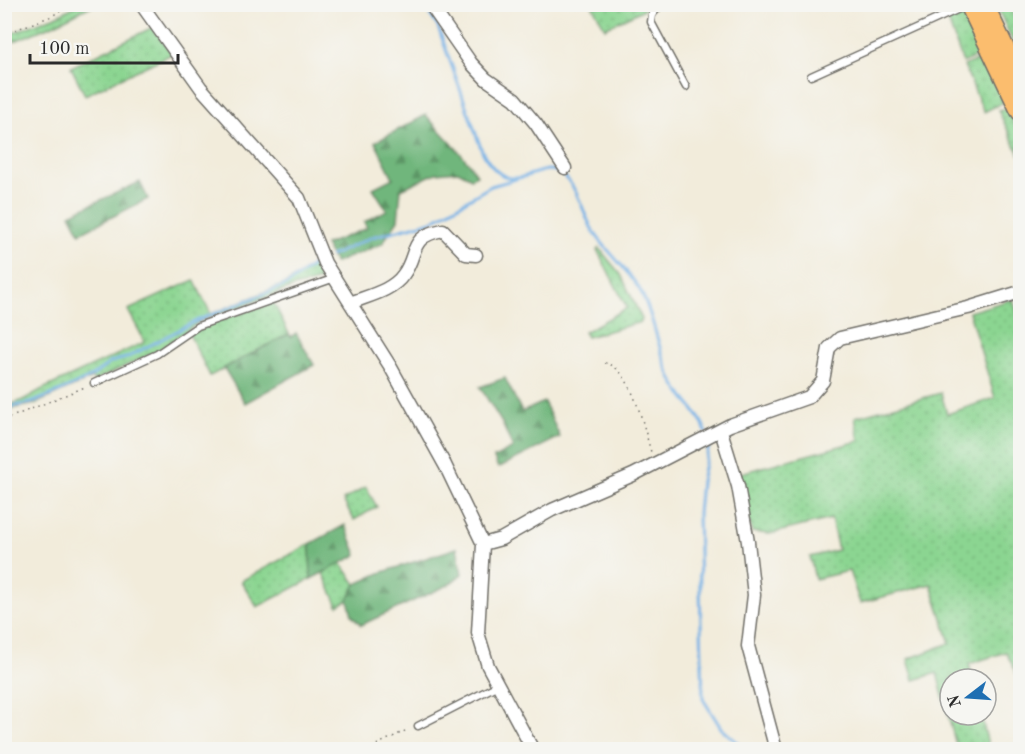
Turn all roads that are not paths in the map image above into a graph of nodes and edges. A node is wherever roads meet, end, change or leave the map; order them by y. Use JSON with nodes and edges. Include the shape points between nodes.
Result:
{"nodes":[{"id":1,"x":141,"y":4,"type":"edge"},
{"id":2,"x":430,"y":4,"type":"edge"},
{"id":3,"x":660,"y":4,"type":"edge"},
{"id":4,"x":969,"y":4,"type":"edge"},
{"id":5,"x":984,"y":4,"type":"edge"},
{"id":6,"x":811,"y":75,"type":"dead end"},
{"id":7,"x":1020,"y":80,"type":"edge"},
{"id":8,"x":686,"y":87,"type":"dead end"},
{"id":9,"x":1020,"y":111,"type":"edge"},
{"id":10,"x":565,"y":168,"type":"dead end"},
{"id":11,"x":476,"y":255,"type":"dead end"},
{"id":12,"x":334,"y":278,"type":"junction"},
{"id":13,"x":1020,"y":292,"type":"edge"},
{"id":14,"x":350,"y":303,"type":"junction"},
{"id":15,"x":94,"y":383,"type":"road end"},
{"id":16,"x":717,"y":433,"type":"junction"},
{"id":17,"x":483,"y":544,"type":"junction"},
{"id":18,"x":498,"y":685,"type":"junction"},
{"id":19,"x":418,"y":726,"type":"road end"},
{"id":20,"x":533,"y":750,"type":"edge"},
{"id":21,"x":776,"y":750,"type":"edge"}],
"edges":[{"from":1,"to":12,"type":"street","via":[[201,88],[299,198]]},
{"from":2,"to":10,"type":"street","via":[[471,63],[515,99]]},
{"from":3,"to":8,"type":"lane","via":[[651,22]]},
{"from":4,"to":6,"type":"lane"},
{"from":4,"to":9,"type":"main road"},
{"from":5,"to":7,"type":"main road"},
{"from":11,"to":14,"type":"street","via":[[466,254],[443,230],[433,231],[412,252],[403,277]]},
{"from":12,"to":14,"type":"street"},
{"from":12,"to":15,"type":"lane","via":[[198,326],[149,358]]},
{"from":13,"to":16,"type":"street","via":[[840,338],[829,348],[823,381],[814,394]]},
{"from":14,"to":17,"type":"street","via":[[445,465]]},
{"from":16,"to":17,"type":"street","via":[[552,510],[501,539]]},
{"from":16,"to":21,"type":"street","via":[[738,486],[754,595],[748,646]]},
{"from":17,"to":18,"type":"street","via":[[478,633]]},
{"from":18,"to":19,"type":"lane"},
{"from":18,"to":20,"type":"street"}]}
